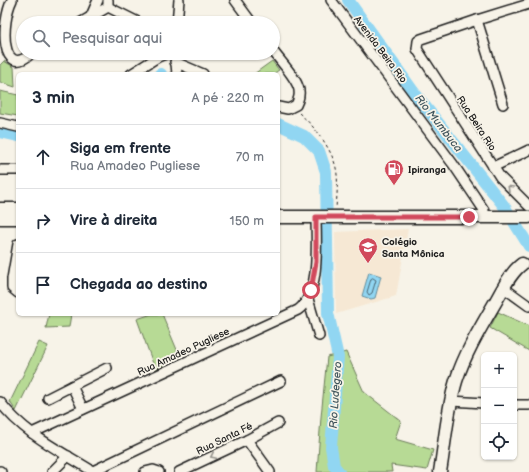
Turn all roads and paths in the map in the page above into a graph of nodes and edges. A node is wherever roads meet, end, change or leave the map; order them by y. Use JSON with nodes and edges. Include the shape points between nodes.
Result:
{"nodes":[{"id":1,"x":12,"y":0,"type":"edge"},
{"id":2,"x":98,"y":0,"type":"edge"},
{"id":3,"x":179,"y":0,"type":"edge"},
{"id":4,"x":235,"y":0,"type":"edge"},
{"id":5,"x":331,"y":0,"type":"edge"},
{"id":6,"x":108,"y":4,"type":"edge"},
{"id":7,"x":512,"y":4,"type":"edge"},
{"id":8,"x":529,"y":4,"type":"edge"},
{"id":9,"x":91,"y":16,"type":"joint"},
{"id":10,"x":128,"y":16,"type":"edge"},
{"id":11,"x":177,"y":16,"type":"edge"},
{"id":12,"x":247,"y":16,"type":"edge"},
{"id":13,"x":477,"y":20,"type":"junction"},
{"id":14,"x":20,"y":60,"type":"edge"},
{"id":15,"x":152,"y":60,"type":"edge"},
{"id":16,"x":173,"y":60,"type":"edge"},
{"id":17,"x":180,"y":60,"type":"edge"},
{"id":18,"x":280,"y":60,"type":"edge"},
{"id":19,"x":134,"y":72,"type":"edge"},
{"id":20,"x":177,"y":72,"type":"edge"},
{"id":21,"x":200,"y":72,"type":"edge"},
{"id":22,"x":503,"y":104,"type":"dead end"},
{"id":23,"x":280,"y":107,"type":"edge"},
{"id":24,"x":293,"y":107,"type":"junction"},
{"id":25,"x":0,"y":123,"type":"edge"},
{"id":26,"x":16,"y":127,"type":"edge"},
{"id":27,"x":529,"y":150,"type":"edge"},
{"id":28,"x":493,"y":167,"type":"junction"},
{"id":29,"x":0,"y":170,"type":"edge"},
{"id":30,"x":16,"y":170,"type":"edge"},
{"id":31,"x":0,"y":209,"type":"edge"},
{"id":32,"x":16,"y":209,"type":"edge"},
{"id":33,"x":280,"y":210,"type":"edge"},
{"id":34,"x":338,"y":212,"type":"junction"},
{"id":35,"x":490,"y":212,"type":"junction"},
{"id":36,"x":528,"y":212,"type":"edge"},
{"id":37,"x":319,"y":215,"type":"junction"},
{"id":38,"x":280,"y":217,"type":"edge"},
{"id":39,"x":0,"y":218,"type":"edge"},
{"id":40,"x":16,"y":218,"type":"edge"},
{"id":41,"x":16,"y":262,"type":"edge"},
{"id":42,"x":526,"y":263,"type":"edge"},
{"id":43,"x":504,"y":288,"type":"junction"},
{"id":44,"x":16,"y":291,"type":"edge"},
{"id":45,"x":308,"y":299,"type":"junction"},
{"id":46,"x":529,"y":306,"type":"edge"},
{"id":47,"x":319,"y":336,"type":"dead end"},
{"id":48,"x":107,"y":368,"type":"dead end"},
{"id":49,"x":281,"y":381,"type":"dead end"},
{"id":50,"x":72,"y":386,"type":"junction"},
{"id":51,"x":48,"y":398,"type":"dead end"},
{"id":52,"x":0,"y":402,"type":"edge"},
{"id":53,"x":451,"y":402,"type":"junction"},
{"id":54,"x":481,"y":403,"type":"edge"},
{"id":55,"x":517,"y":404,"type":"edge"},
{"id":56,"x":529,"y":405,"type":"edge"},
{"id":57,"x":83,"y":409,"type":"junction"},
{"id":58,"x":278,"y":423,"type":"dead end"},
{"id":59,"x":32,"y":433,"type":"junction"},
{"id":60,"x":247,"y":440,"type":"junction"},
{"id":61,"x":68,"y":456,"type":"junction"},
{"id":62,"x":52,"y":472,"type":"edge"},
{"id":63,"x":92,"y":472,"type":"edge"},
{"id":64,"x":145,"y":472,"type":"edge"},
{"id":65,"x":159,"y":472,"type":"edge"},
{"id":66,"x":180,"y":472,"type":"edge"},
{"id":67,"x":270,"y":472,"type":"edge"},
{"id":68,"x":440,"y":472,"type":"edge"}],
"edges":[{"from":1,"to":14,"type":"street","via":[[4,20],[0,46],[5,57]]},
{"from":2,"to":9,"type":"street"},
{"from":3,"to":11,"type":"street"},
{"from":4,"to":12,"type":"street"},
{"from":5,"to":35,"type":"street","name":"Avenida Beira Rio"},
{"from":6,"to":9,"type":"street"},
{"from":6,"to":10,"type":"street"},
{"from":7,"to":8,"type":"street"},
{"from":7,"to":13,"type":"street"},
{"from":13,"to":22,"type":"street"},
{"from":13,"to":28,"type":"street","name":"Rua Beira Rio","via":[[421,39],[417,45],[418,52]]},
{"from":15,"to":19,"type":"street"},
{"from":16,"to":20,"type":"street"},
{"from":17,"to":21,"type":"street"},
{"from":18,"to":24,"type":"street","via":[[299,90],[299,98]]},
{"from":23,"to":24,"type":"street"},
{"from":24,"to":34,"type":"path","via":[[326,145],[335,164]]},
{"from":25,"to":26,"type":"street"},
{"from":27,"to":28,"type":"street"},
{"from":36,"to":28,"type":"street","name":"Rua Beira Rio","one_way":true},
{"from":29,"to":30,"type":"street"},
{"from":31,"to":32,"type":"main road"},
{"from":33,"to":37,"type":"main road"},
{"from":34,"to":35,"type":"main road"},
{"from":34,"to":37,"type":"main road"},
{"from":35,"to":36,"type":"main road"},
{"from":37,"to":38,"type":"main road"},
{"from":37,"to":45,"type":"street","via":[[316,262]]},
{"from":39,"to":40,"type":"main road"},
{"from":41,"to":44,"type":"street","via":[[12,279],[12,288]]},
{"from":42,"to":43,"type":"main road","via":[[515,271]]},
{"from":43,"to":46,"type":"street"},
{"from":43,"to":53,"type":"main road","via":[[472,343],[456,380]]},
{"from":45,"to":47,"type":"street"},
{"from":45,"to":57,"type":"street","name":"Rua Amadeo Pugliese","via":[[298,310]]},
{"from":48,"to":50,"type":"street"},
{"from":49,"to":63,"type":"street"},
{"from":50,"to":51,"type":"street"},
{"from":50,"to":57,"type":"street"},
{"from":52,"to":59,"type":"street"},
{"from":53,"to":54,"type":"street"},
{"from":53,"to":68,"type":"main road"},
{"from":55,"to":56,"type":"street"},
{"from":57,"to":59,"type":"street","name":"Rua Amadeo Pugliese"},
{"from":58,"to":60,"type":"street","name":"Rua Santa Fé"},
{"from":59,"to":61,"type":"street"},
{"from":60,"to":66,"type":"street","name":"Rua Santa Fé","one_way":true},
{"from":60,"to":67,"type":"street"},
{"from":61,"to":62,"type":"street"},
{"from":61,"to":63,"type":"street"},
{"from":64,"to":65,"type":"street"}]}
